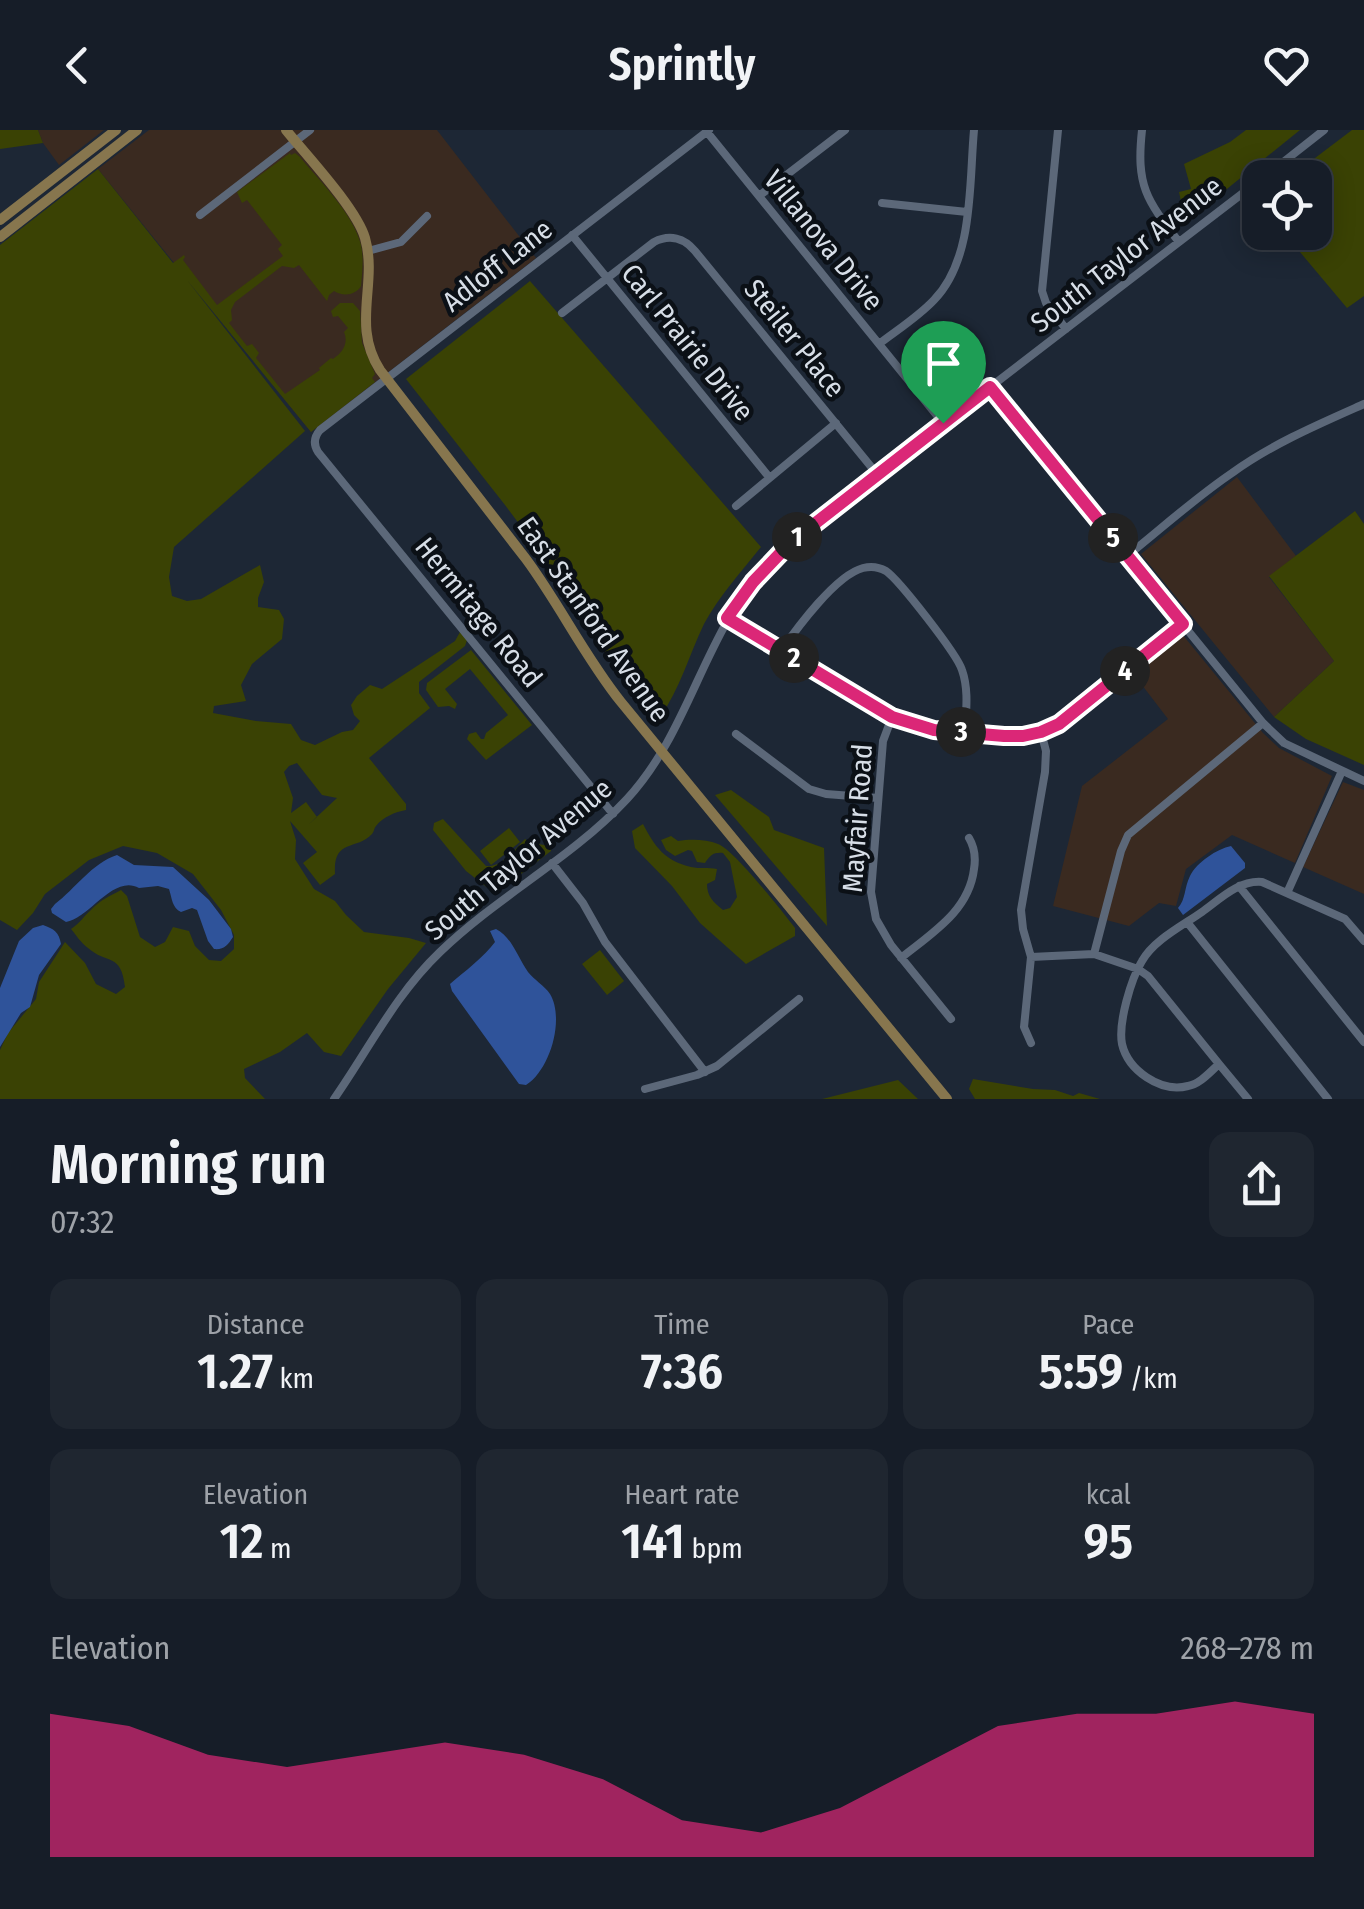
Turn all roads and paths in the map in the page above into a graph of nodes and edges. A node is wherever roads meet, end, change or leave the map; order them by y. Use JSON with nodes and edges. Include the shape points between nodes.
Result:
{"nodes":[{"id":1,"x":116,"y":130,"type":"edge"},
{"id":2,"x":137,"y":130,"type":"edge"},
{"id":3,"x":286,"y":130,"type":"edge"},
{"id":4,"x":310,"y":130,"type":"edge"},
{"id":5,"x":846,"y":130,"type":"edge"},
{"id":6,"x":974,"y":130,"type":"edge"},
{"id":7,"x":1058,"y":130,"type":"edge"},
{"id":8,"x":1142,"y":130,"type":"edge"},
{"id":9,"x":1324,"y":130,"type":"edge"},
{"id":10,"x":708,"y":131,"type":"edge"},
{"id":11,"x":104,"y":139,"type":"junction"},
{"id":12,"x":295,"y":142,"type":"junction"},
{"id":13,"x":112,"y":150,"type":"junction"},
{"id":14,"x":1285,"y":160,"type":"edge"},
{"id":15,"x":1242,"y":193,"type":"edge"},
{"id":16,"x":759,"y":196,"type":"junction"},
{"id":17,"x":882,"y":204,"type":"dead end"},
{"id":18,"x":967,"y":212,"type":"junction"},
{"id":19,"x":200,"y":215,"type":"dead end"},
{"id":20,"x":427,"y":216,"type":"dead end"},
{"id":21,"x":0,"y":220,"type":"edge"},
{"id":22,"x":572,"y":236,"type":"junction"},
{"id":23,"x":0,"y":237,"type":"edge"},
{"id":24,"x":1179,"y":242,"type":"junction"},
{"id":25,"x":368,"y":252,"type":"junction"},
{"id":26,"x":607,"y":278,"type":"junction"},
{"id":27,"x":562,"y":313,"type":"dead end"},
{"id":28,"x":1066,"y":329,"type":"junction"},
{"id":29,"x":880,"y":344,"type":"junction"},
{"id":30,"x":387,"y":380,"type":"junction"},
{"id":31,"x":990,"y":387,"type":"junction"},
{"id":32,"x":1364,"y":404,"type":"edge"},
{"id":33,"x":836,"y":422,"type":"junction"},
{"id":34,"x":943,"y":423,"type":"junction"},
{"id":35,"x":315,"y":437,"type":"joint"},
{"id":36,"x":877,"y":474,"type":"junction"},
{"id":37,"x":769,"y":477,"type":"junction"},
{"id":38,"x":736,"y":506,"type":"dead end"},
{"id":39,"x":1127,"y":556,"type":"junction"},
{"id":40,"x":727,"y":618,"type":"junction"},
{"id":41,"x":1183,"y":624,"type":"junction"},
{"id":42,"x":782,"y":651,"type":"junction"},
{"id":43,"x":892,"y":717,"type":"junction"},
{"id":44,"x":1263,"y":723,"type":"junction"},
{"id":45,"x":965,"y":732,"type":"junction"},
{"id":46,"x":1041,"y":732,"type":"junction"},
{"id":47,"x":736,"y":734,"type":"dead end"},
{"id":48,"x":662,"y":752,"type":"junction"},
{"id":49,"x":1342,"y":770,"type":"junction"},
{"id":50,"x":1364,"y":781,"type":"edge"},
{"id":51,"x":878,"y":798,"type":"junction"},
{"id":52,"x":613,"y":814,"type":"junction"},
{"id":53,"x":969,"y":838,"type":"dead end"},
{"id":54,"x":552,"y":863,"type":"junction"},
{"id":55,"x":1239,"y":886,"type":"junction"},
{"id":56,"x":1287,"y":893,"type":"junction"},
{"id":57,"x":1187,"y":922,"type":"junction"},
{"id":58,"x":1364,"y":940,"type":"edge"},
{"id":59,"x":1094,"y":954,"type":"junction"},
{"id":60,"x":1031,"y":957,"type":"junction"},
{"id":61,"x":901,"y":958,"type":"junction"},
{"id":62,"x":1138,"y":969,"type":"junction"},
{"id":63,"x":800,"y":999,"type":"dead end"},
{"id":64,"x":951,"y":1019,"type":"dead end"},
{"id":65,"x":1364,"y":1042,"type":"edge"},
{"id":66,"x":1031,"y":1043,"type":"dead end"},
{"id":67,"x":1220,"y":1064,"type":"junction"},
{"id":68,"x":705,"y":1072,"type":"junction"},
{"id":69,"x":645,"y":1089,"type":"dead end"},
{"id":70,"x":334,"y":1099,"type":"edge"},
{"id":71,"x":948,"y":1099,"type":"edge"},
{"id":72,"x":1248,"y":1099,"type":"edge"},
{"id":73,"x":1328,"y":1099,"type":"edge"}],
"edges":[{"from":1,"to":11,"type":"main road"},
{"from":2,"to":13,"type":"main road"},
{"from":3,"to":12,"type":"main road","name":"East Stanford Avenue"},
{"from":4,"to":12,"type":"street"},
{"from":5,"to":16,"type":"street"},
{"from":6,"to":18,"type":"street"},
{"from":7,"to":28,"type":"street","via":[[1042,292]]},
{"from":8,"to":24,"type":"street","via":[[1145,192]]},
{"from":9,"to":14,"type":"street","name":"South Taylor Avenue"},
{"from":10,"to":16,"type":"street","name":"Villanova Drive"},
{"from":10,"to":22,"type":"street","name":"Adloff Lane"},
{"from":11,"to":13,"type":"street"},
{"from":11,"to":21,"type":"main road"},
{"from":12,"to":19,"type":"street"},
{"from":12,"to":25,"type":"main road","name":"East Stanford Avenue","via":[[354,216]]},
{"from":13,"to":23,"type":"main road"},
{"from":15,"to":24,"type":"street","name":"South Taylor Avenue"},
{"from":16,"to":29,"type":"street","name":"Villanova Drive"},
{"from":17,"to":18,"type":"street"},
{"from":18,"to":29,"type":"street","via":[[949,280],[933,302]]},
{"from":20,"to":25,"type":"street","via":[[401,242]]},
{"from":22,"to":26,"type":"street","name":"Carl Prairie Drive"},
{"from":22,"to":30,"type":"street","name":"Adloff Lane"},
{"from":24,"to":28,"type":"street","name":"South Taylor Avenue"},
{"from":25,"to":30,"type":"main road","name":"East Stanford Avenue","via":[[365,333]]},
{"from":26,"to":27,"type":"street"},
{"from":26,"to":33,"type":"street","name":"Steiler Place","via":[[674,232]]},
{"from":26,"to":37,"type":"street","name":"Carl Prairie Drive"},
{"from":28,"to":31,"type":"street","name":"South Taylor Avenue"},
{"from":29,"to":34,"type":"street","name":"Villanova Drive"},
{"from":30,"to":35,"type":"street","name":"Adloff Lane"},
{"from":30,"to":48,"type":"main road","name":"East Stanford Avenue","via":[[526,558],[588,659]]},
{"from":31,"to":34,"type":"street","name":"South Taylor Avenue"},
{"from":31,"to":39,"type":"street"},
{"from":32,"to":39,"type":"street","via":[[1241,467]]},
{"from":33,"to":36,"type":"street","name":"Steiler Place"},
{"from":33,"to":37,"type":"street"},
{"from":34,"to":36,"type":"street","name":"South Taylor Avenue"},
{"from":35,"to":52,"type":"street","name":"Hermitage Road","via":[[318,452]]},
{"from":36,"to":40,"type":"street","name":"South Taylor Avenue","via":[[778,554]]},
{"from":37,"to":38,"type":"street"},
{"from":39,"to":41,"type":"street"},
{"from":40,"to":42,"type":"street"},
{"from":40,"to":48,"type":"street","name":"South Taylor Avenue"},
{"from":41,"to":44,"type":"street"},
{"from":41,"to":46,"type":"street","via":[[1067,719]]},
{"from":42,"to":43,"type":"street"},
{"from":42,"to":45,"type":"street","via":[[814,608],[852,574],[880,569],[959,662]]},
{"from":43,"to":45,"type":"street"},
{"from":43,"to":51,"type":"street","name":"Mayfair Road"},
{"from":44,"to":49,"type":"street","via":[[1284,743]]},
{"from":44,"to":59,"type":"street","via":[[1128,835]]},
{"from":45,"to":46,"type":"street"},
{"from":46,"to":60,"type":"street","via":[[1046,772],[1021,910]]},
{"from":47,"to":51,"type":"street","via":[[809,790]]},
{"from":48,"to":52,"type":"street","name":"South Taylor Avenue"},
{"from":48,"to":71,"type":"main road","name":"East Stanford Avenue"},
{"from":49,"to":50,"type":"street"},
{"from":49,"to":56,"type":"street"},
{"from":51,"to":61,"type":"street","name":"Mayfair Road","via":[[873,904]]},
{"from":52,"to":54,"type":"street","name":"South Taylor Avenue"},
{"from":53,"to":61,"type":"street","via":[[974,872],[964,900]]},
{"from":54,"to":68,"type":"street"},
{"from":54,"to":70,"type":"street","name":"South Taylor Avenue","via":[[426,965]]},
{"from":55,"to":56,"type":"street","via":[[1258,881]]},
{"from":55,"to":57,"type":"street"},
{"from":55,"to":65,"type":"street"},
{"from":56,"to":58,"type":"street","via":[[1345,919]]},
{"from":57,"to":62,"type":"street"},
{"from":57,"to":73,"type":"street"},
{"from":59,"to":60,"type":"street"},
{"from":59,"to":62,"type":"street"},
{"from":60,"to":66,"type":"street","via":[[1024,1027]]},
{"from":61,"to":64,"type":"street","name":"Mayfair Road"},
{"from":62,"to":67,"type":"street"},
{"from":62,"to":67,"type":"street","via":[[1122,1029],[1125,1062],[1147,1078],[1183,1087]]},
{"from":63,"to":68,"type":"street"},
{"from":67,"to":72,"type":"street"},
{"from":68,"to":69,"type":"street"}]}
